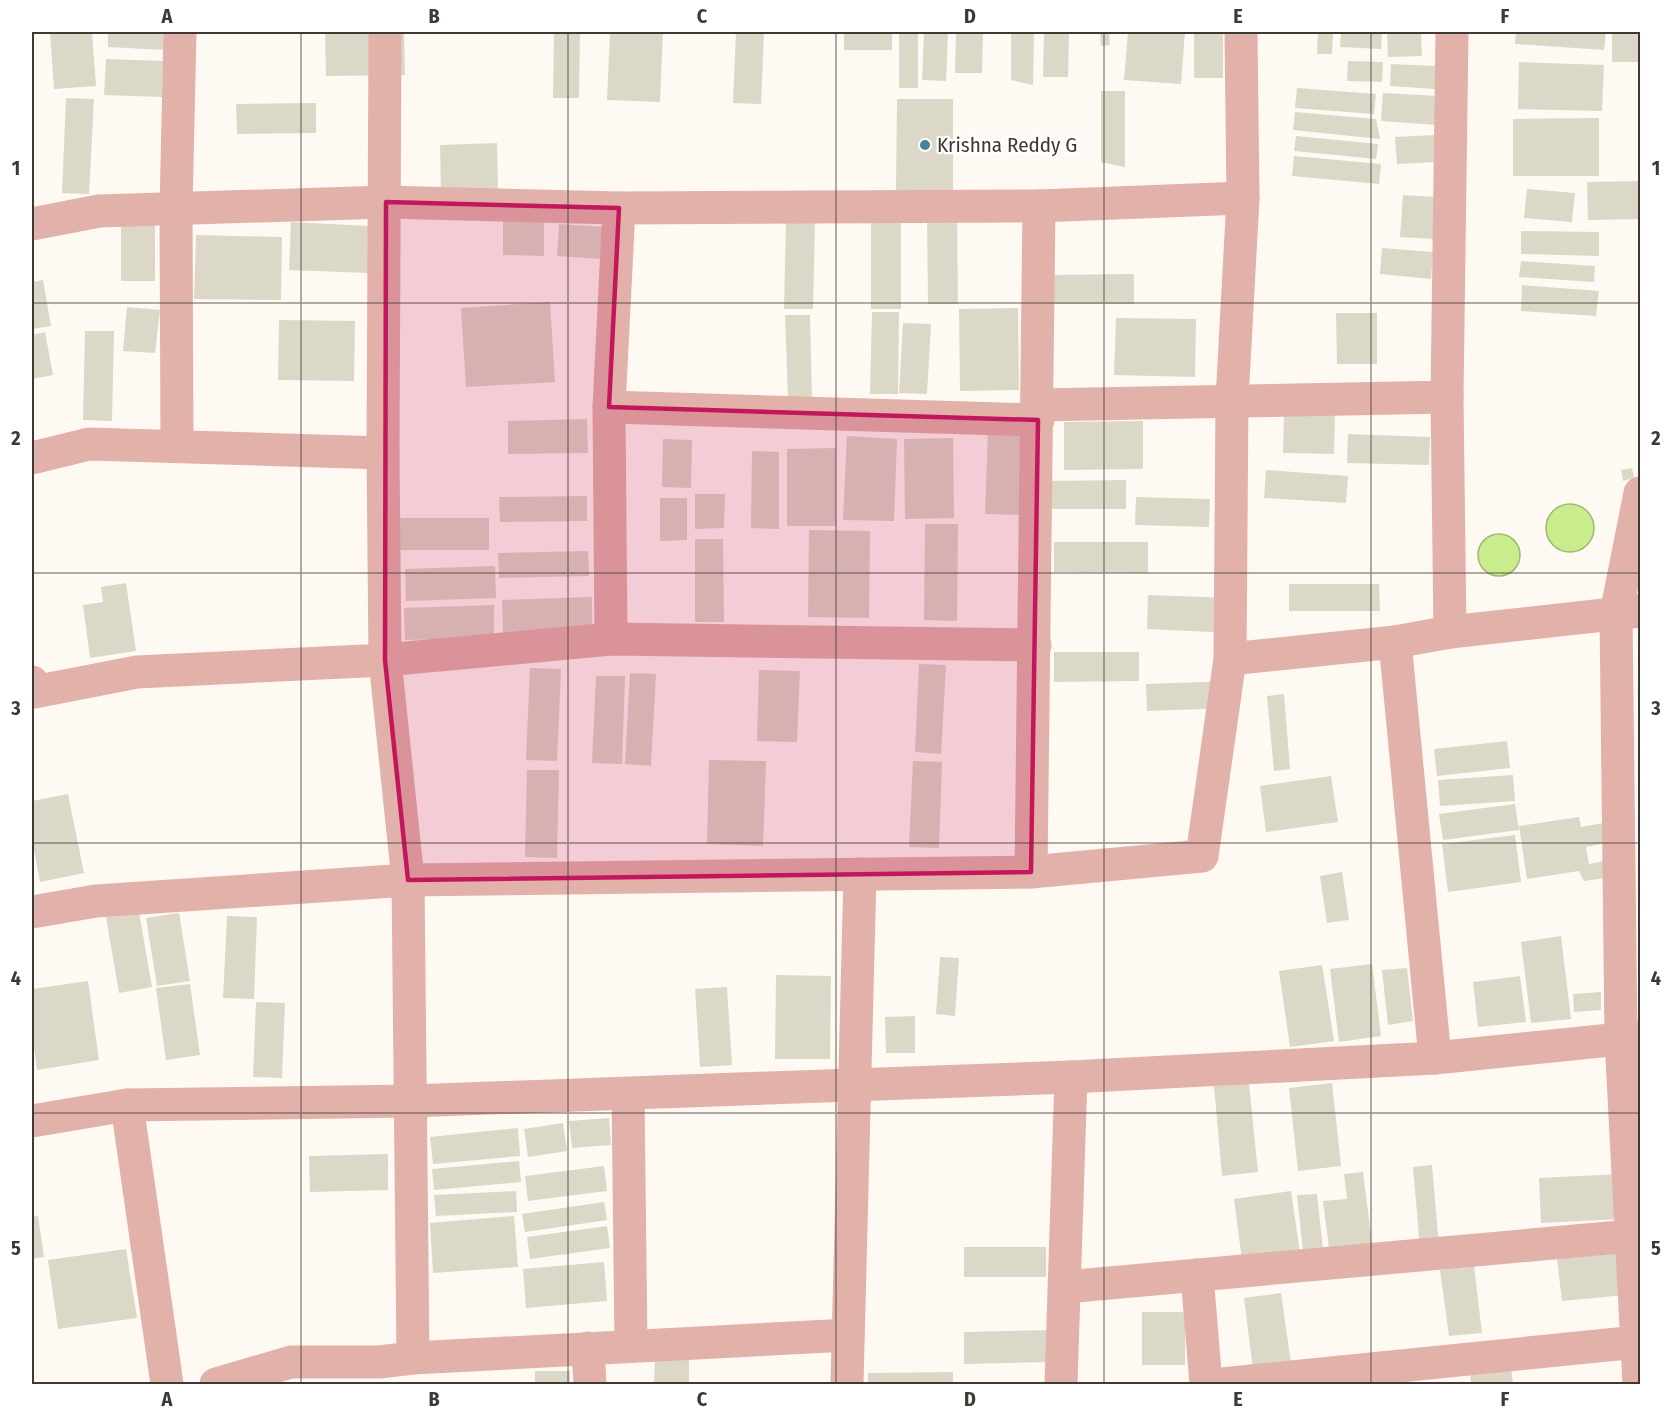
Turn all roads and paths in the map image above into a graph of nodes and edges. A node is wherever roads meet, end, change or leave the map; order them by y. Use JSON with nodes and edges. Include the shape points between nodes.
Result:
{"nodes":[{"id":1,"x":180,"y":32,"type":"edge"},
{"id":2,"x":385,"y":32,"type":"edge"},
{"id":3,"x":1241,"y":32,"type":"edge"},
{"id":4,"x":1452,"y":32,"type":"edge"},
{"id":5,"x":1243,"y":198,"type":"junction"},
{"id":6,"x":386,"y":201,"type":"junction"},
{"id":7,"x":1039,"y":206,"type":"junction"},
{"id":8,"x":176,"y":208,"type":"junction"},
{"id":9,"x":619,"y":208,"type":"junction"},
{"id":10,"x":32,"y":224,"type":"edge"},
{"id":11,"x":1447,"y":397,"type":"junction"},
{"id":12,"x":1232,"y":400,"type":"junction"},
{"id":13,"x":609,"y":407,"type":"junction"},
{"id":14,"x":1038,"y":413,"type":"junction"},
{"id":15,"x":177,"y":447,"type":"junction"},
{"id":16,"x":382,"y":453,"type":"junction"},
{"id":17,"x":32,"y":458,"type":"edge"},
{"id":18,"x":1641,"y":493,"type":"edge"},
{"id":19,"x":1628,"y":612,"type":"edge"},
{"id":20,"x":1450,"y":632,"type":"junction"},
{"id":21,"x":611,"y":639,"type":"junction"},
{"id":22,"x":1395,"y":642,"type":"junction"},
{"id":23,"x":1035,"y":645,"type":"junction"},
{"id":24,"x":1230,"y":659,"type":"junction"},
{"id":25,"x":385,"y":660,"type":"junction"},
{"id":26,"x":32,"y":689,"type":"edge"},
{"id":27,"x":1031,"y":872,"type":"junction"},
{"id":28,"x":860,"y":874,"type":"junction"},
{"id":29,"x":408,"y":880,"type":"junction"},
{"id":30,"x":32,"y":912,"type":"edge"},
{"id":31,"x":1631,"y":1038,"type":"edge"},
{"id":32,"x":1435,"y":1058,"type":"junction"},
{"id":33,"x":1071,"y":1077,"type":"junction"},
{"id":34,"x":854,"y":1084,"type":"junction"},
{"id":35,"x":628,"y":1094,"type":"junction"},
{"id":36,"x":409,"y":1101,"type":"junction"},
{"id":37,"x":127,"y":1105,"type":"junction"},
{"id":38,"x":32,"y":1121,"type":"edge"},
{"id":39,"x":1631,"y":1236,"type":"junction"},
{"id":40,"x":1197,"y":1275,"type":"junction"},
{"id":41,"x":1065,"y":1287,"type":"junction"},
{"id":42,"x":1637,"y":1321,"type":"edge"},
{"id":43,"x":848,"y":1335,"type":"junction"},
{"id":44,"x":631,"y":1345,"type":"junction"},
{"id":45,"x":588,"y":1348,"type":"junction"},
{"id":46,"x":413,"y":1358,"type":"junction"},
{"id":47,"x":380,"y":1373,"type":"edge"},
{"id":48,"x":167,"y":1384,"type":"edge"},
{"id":49,"x":216,"y":1384,"type":"edge"},
{"id":50,"x":590,"y":1384,"type":"edge"},
{"id":51,"x":847,"y":1384,"type":"edge"},
{"id":52,"x":1061,"y":1384,"type":"edge"},
{"id":53,"x":1206,"y":1384,"type":"edge"},
{"id":54,"x":1222,"y":1384,"type":"edge"},
{"id":55,"x":1639,"y":1384,"type":"edge"}],
"edges":[{"from":1,"to":8,"type":"street"},
{"from":2,"to":6,"type":"street"},
{"from":3,"to":5,"type":"street"},
{"from":4,"to":11,"type":"street"},
{"from":5,"to":7,"type":"street"},
{"from":5,"to":12,"type":"street"},
{"from":6,"to":8,"type":"street"},
{"from":6,"to":9,"type":"street"},
{"from":6,"to":16,"type":"street"},
{"from":7,"to":9,"type":"street"},
{"from":7,"to":14,"type":"street"},
{"from":8,"to":10,"type":"street","via":[[99,211]]},
{"from":8,"to":15,"type":"street"},
{"from":9,"to":13,"type":"street"},
{"from":11,"to":12,"type":"street"},
{"from":11,"to":20,"type":"street"},
{"from":12,"to":14,"type":"street"},
{"from":12,"to":24,"type":"street"},
{"from":13,"to":14,"type":"street"},
{"from":13,"to":21,"type":"street"},
{"from":14,"to":23,"type":"street"},
{"from":15,"to":16,"type":"street"},
{"from":15,"to":17,"type":"street","via":[[89,444]]},
{"from":16,"to":25,"type":"street"},
{"from":18,"to":19,"type":"street"},
{"from":19,"to":20,"type":"street"},
{"from":19,"to":31,"type":"street"},
{"from":20,"to":22,"type":"street"},
{"from":21,"to":23,"type":"street"},
{"from":21,"to":25,"type":"street"},
{"from":22,"to":24,"type":"street"},
{"from":22,"to":32,"type":"street"},
{"from":23,"to":27,"type":"street"},
{"from":24,"to":27,"type":"street","via":[[1202,856]]},
{"from":25,"to":26,"type":"street","via":[[137,672]]},
{"from":25,"to":29,"type":"street"},
{"from":27,"to":28,"type":"street"},
{"from":28,"to":29,"type":"street"},
{"from":28,"to":34,"type":"street"},
{"from":29,"to":30,"type":"street","via":[[96,901]]},
{"from":29,"to":36,"type":"street"},
{"from":31,"to":32,"type":"street"},
{"from":31,"to":39,"type":"street"},
{"from":32,"to":33,"type":"street"},
{"from":33,"to":34,"type":"street"},
{"from":33,"to":41,"type":"street"},
{"from":34,"to":35,"type":"street"},
{"from":34,"to":43,"type":"street"},
{"from":35,"to":36,"type":"street"},
{"from":35,"to":44,"type":"street"},
{"from":36,"to":37,"type":"street"},
{"from":36,"to":46,"type":"street"},
{"from":37,"to":38,"type":"street"},
{"from":37,"to":48,"type":"street"},
{"from":39,"to":40,"type":"street"},
{"from":39,"to":42,"type":"street"},
{"from":40,"to":41,"type":"street"},
{"from":40,"to":53,"type":"street"},
{"from":41,"to":52,"type":"street"},
{"from":42,"to":54,"type":"street"},
{"from":42,"to":55,"type":"street"},
{"from":43,"to":44,"type":"street"},
{"from":43,"to":51,"type":"street"},
{"from":44,"to":45,"type":"street"},
{"from":45,"to":46,"type":"street"},
{"from":45,"to":50,"type":"street"},
{"from":46,"to":47,"type":"street"},
{"from":47,"to":49,"type":"street","via":[[291,1362]]}]}
